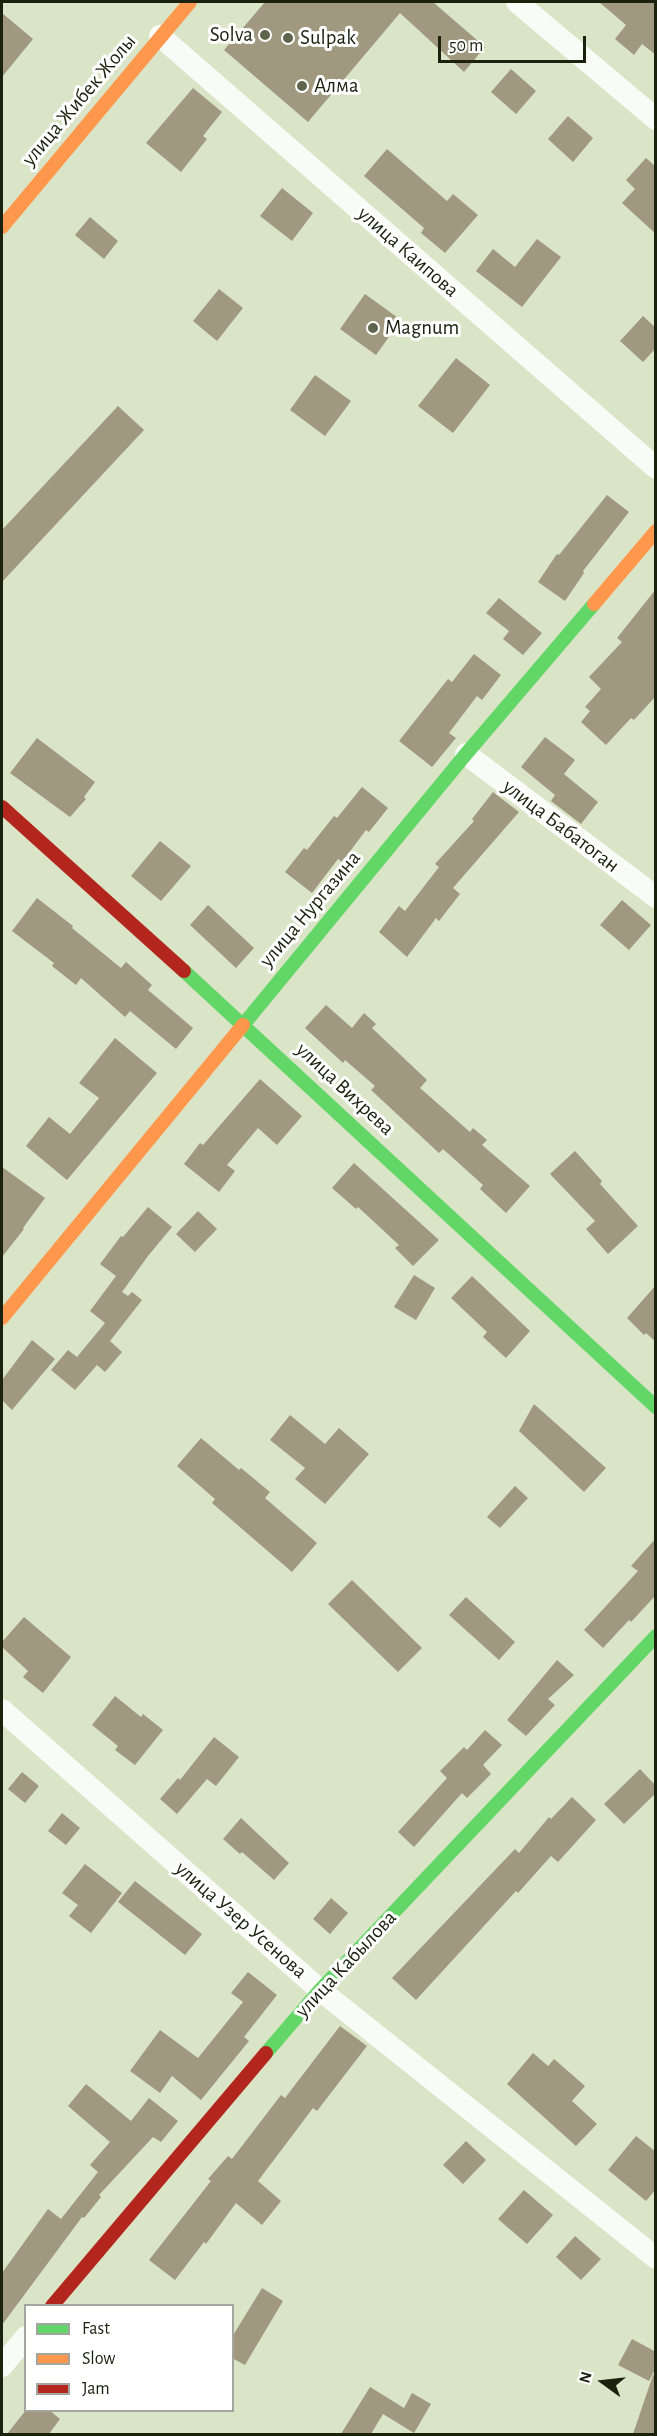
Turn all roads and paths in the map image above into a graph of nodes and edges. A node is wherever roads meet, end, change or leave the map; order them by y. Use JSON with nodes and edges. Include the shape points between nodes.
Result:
{"nodes":[{"id":1,"x":190,"y":2,"type":"edge"},
{"id":2,"x":517,"y":2,"type":"edge"},
{"id":3,"x":160,"y":36,"type":"junction"},
{"id":4,"x":656,"y":119,"type":"edge"},
{"id":5,"x":2,"y":227,"type":"edge"},
{"id":6,"x":656,"y":468,"type":"edge"},
{"id":7,"x":656,"y":531,"type":"edge"},
{"id":8,"x":466,"y":754,"type":"junction"},
{"id":9,"x":2,"y":807,"type":"edge"},
{"id":10,"x":656,"y":897,"type":"edge"},
{"id":11,"x":243,"y":1023,"type":"junction"},
{"id":12,"x":2,"y":1318,"type":"edge"},
{"id":13,"x":656,"y":1407,"type":"edge"},
{"id":14,"x":656,"y":1636,"type":"edge"},
{"id":15,"x":2,"y":1710,"type":"edge"},
{"id":16,"x":321,"y":1990,"type":"junction"},
{"id":17,"x":656,"y":2258,"type":"edge"},
{"id":18,"x":54,"y":2304,"type":"edge"},
{"id":19,"x":24,"y":2339,"type":"edge"},
{"id":20,"x":2,"y":2366,"type":"edge"}],
"edges":[{"from":1,"to":3,"type":"street","name":"улица Жибек Жолы"},
{"from":2,"to":4,"type":"street"},
{"from":3,"to":5,"type":"street","name":"улица Жибек Жолы"},
{"from":3,"to":6,"type":"street","name":"улица Каипова"},
{"from":7,"to":8,"type":"street","name":"улица Нургазина"},
{"from":8,"to":10,"type":"street","name":"улица Бабатоган"},
{"from":8,"to":11,"type":"street","name":"улица Нургазина"},
{"from":9,"to":11,"type":"street","name":"улица Вихрева"},
{"from":11,"to":12,"type":"street","name":"улица Нургазина"},
{"from":11,"to":13,"type":"street","name":"улица Вихрева"},
{"from":14,"to":16,"type":"street","name":"улица Кабылова"},
{"from":15,"to":16,"type":"street","name":"улица Узер Усенова"},
{"from":16,"to":17,"type":"street","name":"улица Узер Усенова"},
{"from":16,"to":18,"type":"street","name":"улица Кабылова"},
{"from":19,"to":20,"type":"street"}]}
